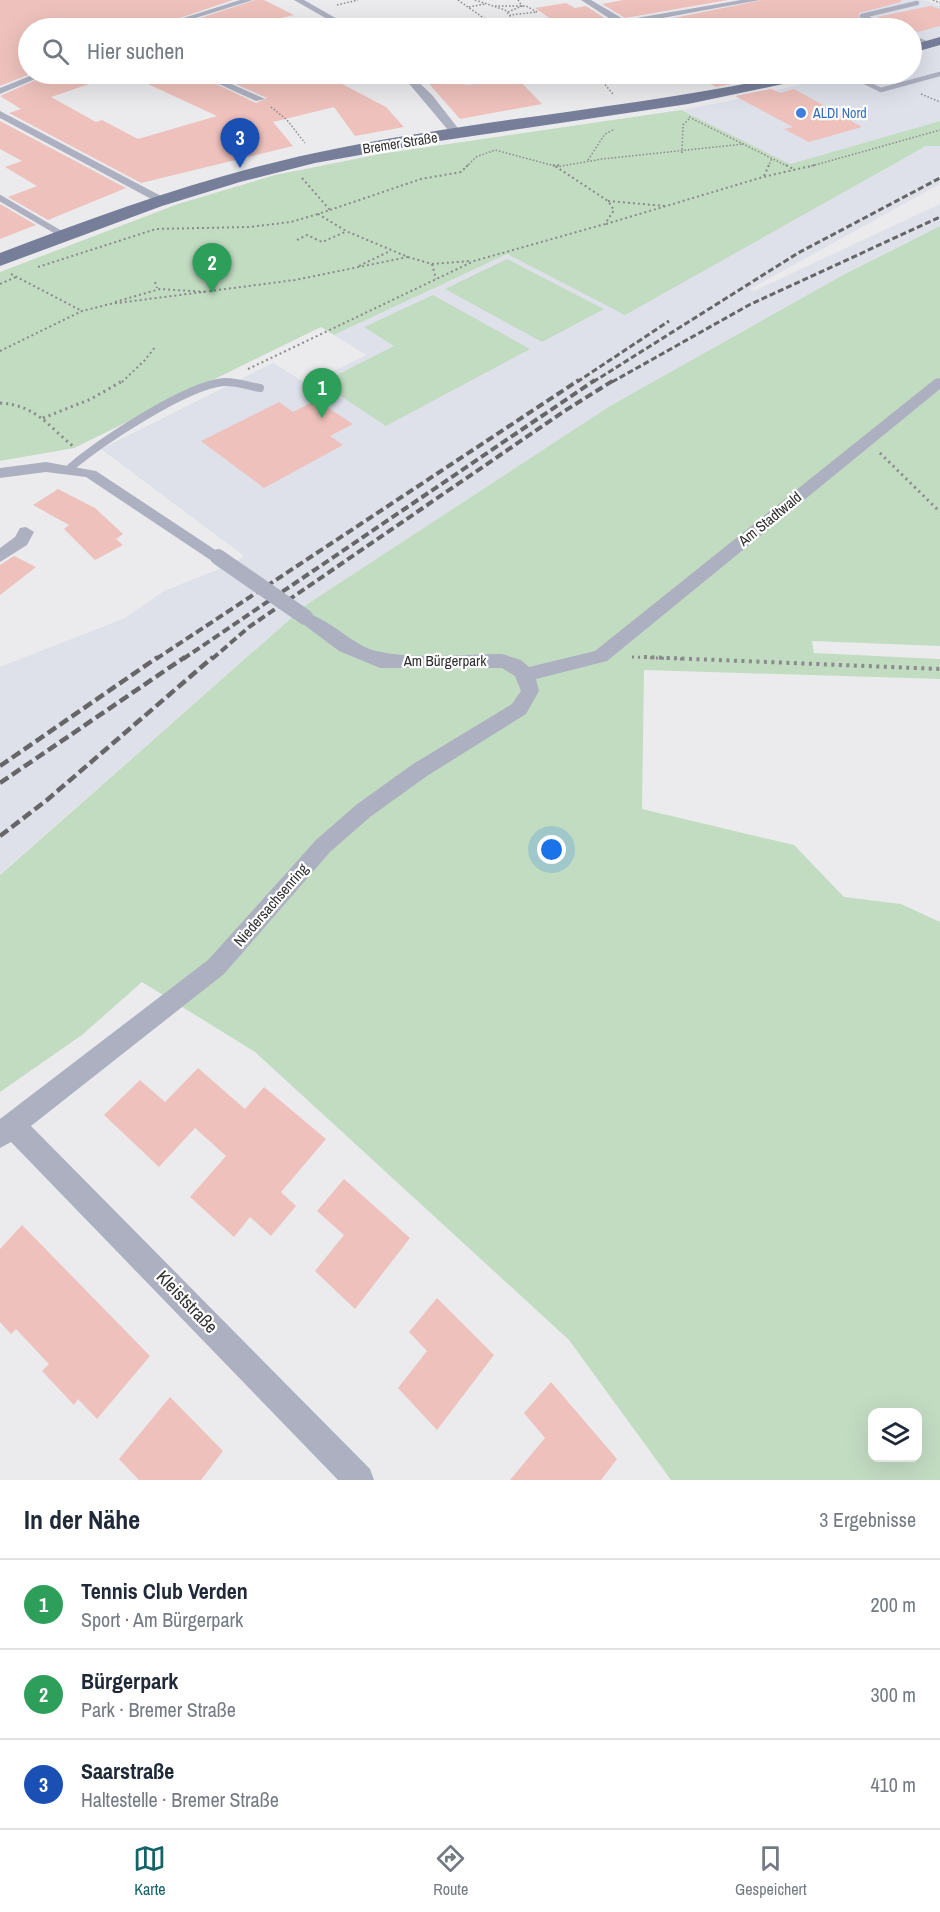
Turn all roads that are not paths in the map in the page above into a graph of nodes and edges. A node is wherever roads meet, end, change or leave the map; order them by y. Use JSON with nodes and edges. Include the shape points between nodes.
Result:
{"nodes":[{"id":1,"x":249,"y":0,"type":"edge"},
{"id":2,"x":298,"y":0,"type":"edge"},
{"id":3,"x":589,"y":0,"type":"edge"},
{"id":4,"x":756,"y":0,"type":"edge"},
{"id":5,"x":917,"y":3,"type":"dead end"},
{"id":6,"x":189,"y":18,"type":"edge"},
{"id":7,"x":331,"y":18,"type":"edge"},
{"id":8,"x":616,"y":18,"type":"edge"},
{"id":9,"x":658,"y":18,"type":"edge"},
{"id":10,"x":867,"y":18,"type":"edge"},
{"id":11,"x":940,"y":74,"type":"edge"},
{"id":12,"x":922,"y":79,"type":"edge"},
{"id":13,"x":18,"y":84,"type":"edge"},
{"id":14,"x":225,"y":84,"type":"edge"},
{"id":15,"x":415,"y":84,"type":"edge"},
{"id":16,"x":765,"y":84,"type":"edge"},
{"id":17,"x":869,"y":84,"type":"edge"},
{"id":18,"x":903,"y":84,"type":"edge"},
{"id":19,"x":0,"y":91,"type":"edge"},
{"id":20,"x":260,"y":99,"type":"road end"},
{"id":21,"x":0,"y":114,"type":"edge"},
{"id":22,"x":457,"y":134,"type":"junction"},
{"id":23,"x":0,"y":198,"type":"edge"},
{"id":24,"x":159,"y":199,"type":"junction"},
{"id":25,"x":63,"y":235,"type":"junction"},
{"id":26,"x":0,"y":260,"type":"edge"},
{"id":27,"x":940,"y":382,"type":"edge"},
{"id":28,"x":260,"y":388,"type":"dead end"},
{"id":29,"x":71,"y":467,"type":"junction"},
{"id":30,"x":0,"y":473,"type":"edge"},
{"id":31,"x":26,"y":532,"type":"dead end"},
{"id":32,"x":0,"y":556,"type":"edge"},
{"id":33,"x":526,"y":675,"type":"junction"},
{"id":34,"x":7,"y":1130,"type":"edge"},
{"id":35,"x":358,"y":1480,"type":"edge"}],
"edges":[{"from":1,"to":6,"type":"street"},
{"from":2,"to":7,"type":"street"},
{"from":3,"to":8,"type":"street"},
{"from":4,"to":9,"type":"street"},
{"from":5,"to":10,"type":"lane","via":[[862,16]]},
{"from":11,"to":12,"type":"lane"},
{"from":13,"to":19,"type":"street"},
{"from":14,"to":20,"type":"street"},
{"from":15,"to":22,"type":"street"},
{"from":16,"to":22,"type":"main road","name":"Bremer Straße","via":[[684,101]]},
{"from":17,"to":18,"type":"lane","via":[[881,90]]},
{"from":21,"to":24,"type":"street"},
{"from":22,"to":24,"type":"main road","name":"Bremer Straße","via":[[316,158]]},
{"from":23,"to":25,"type":"lane"},
{"from":24,"to":25,"type":"main road","name":"Bremer Straße"},
{"from":25,"to":26,"type":"main road","name":"Bremer Straße"},
{"from":27,"to":33,"type":"street","name":"Am Stadtwald","via":[[601,656]]},
{"from":28,"to":29,"type":"lane","via":[[222,382],[160,410],[85,454]]},
{"from":29,"to":30,"type":"street","name":"Am Bürgerpark","via":[[45,466]]},
{"from":29,"to":33,"type":"street","name":"Am Bürgerpark","bridge":true,"via":[[119,490],[345,646],[380,660],[502,661],[517,664]]},
{"from":31,"to":32,"type":"street","via":[[21,541]]},
{"from":33,"to":34,"type":"street","name":"Niedersachsenring","via":[[530,691],[519,709],[420,770],[363,812],[323,846],[216,967]]},
{"from":34,"to":35,"type":"street","name":"Kleiststraße"}]}
